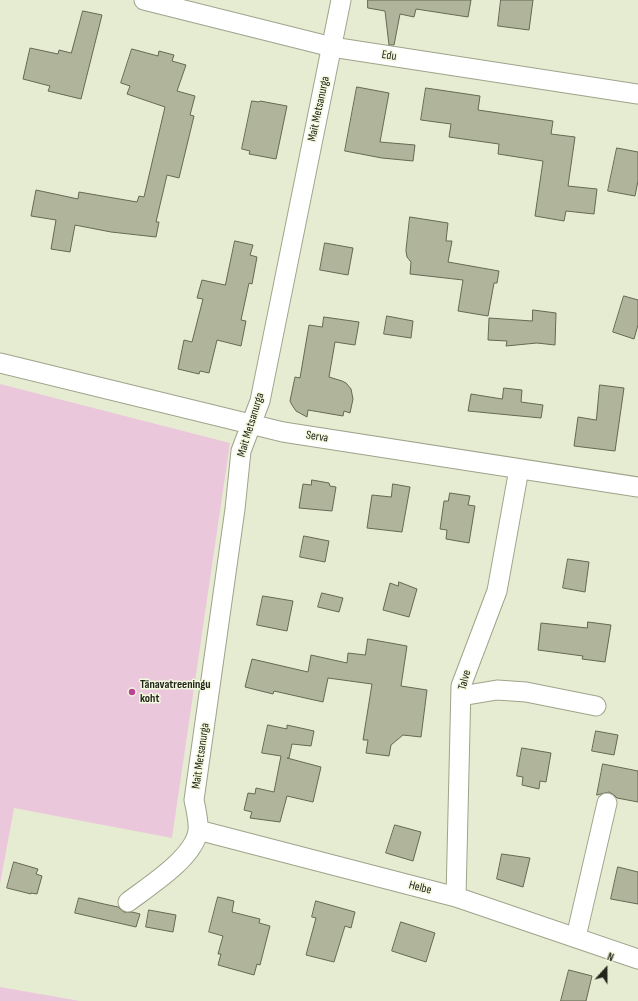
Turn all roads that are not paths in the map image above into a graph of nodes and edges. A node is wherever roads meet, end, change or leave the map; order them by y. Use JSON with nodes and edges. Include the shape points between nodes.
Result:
{"nodes":[{"id":1,"x":144,"y":0,"type":"edge"},
{"id":2,"x":341,"y":0,"type":"edge"},
{"id":3,"x":332,"y":47,"type":"junction"},
{"id":4,"x":638,"y":94,"type":"edge"},
{"id":5,"x":0,"y":363,"type":"edge"},
{"id":6,"x":252,"y":425,"type":"junction"},
{"id":7,"x":519,"y":469,"type":"junction"},
{"id":8,"x":638,"y":487,"type":"edge"},
{"id":9,"x":461,"y":696,"type":"junction"},
{"id":10,"x":596,"y":706,"type":"dead end"},
{"id":11,"x":606,"y":803,"type":"dead end"},
{"id":12,"x":198,"y":830,"type":"junction"},
{"id":13,"x":456,"y":898,"type":"junction"},
{"id":14,"x":128,"y":902,"type":"dead end"},
{"id":15,"x":576,"y":937,"type":"junction"},
{"id":16,"x":638,"y":959,"type":"edge"}],
"edges":[{"from":1,"to":3,"type":"street","name":"Edu"},
{"from":2,"to":3,"type":"street","name":"Mait Metsanurga"},
{"from":3,"to":4,"type":"street","name":"Edu"},
{"from":3,"to":6,"type":"street","name":"Mait Metsanurga","via":[[260,401]]},
{"from":5,"to":6,"type":"street","name":"Serva"},
{"from":6,"to":7,"type":"street","name":"Serva"},
{"from":6,"to":12,"type":"street","name":"Mait Metsanurga","via":[[241,451],[194,800]]},
{"from":7,"to":8,"type":"street","name":"Serva"},
{"from":7,"to":9,"type":"street","name":"Talve","via":[[497,591],[461,686]]},
{"from":9,"to":10,"type":"street","via":[[497,690],[526,692]]},
{"from":9,"to":13,"type":"street","name":"Talve"},
{"from":11,"to":15,"type":"street"},
{"from":12,"to":13,"type":"street","name":"Helbe"},
{"from":12,"to":14,"type":"street","via":[[193,844],[180,862]]},
{"from":13,"to":15,"type":"street","name":"Helbe"},
{"from":15,"to":16,"type":"street","name":"Helbe"}]}
